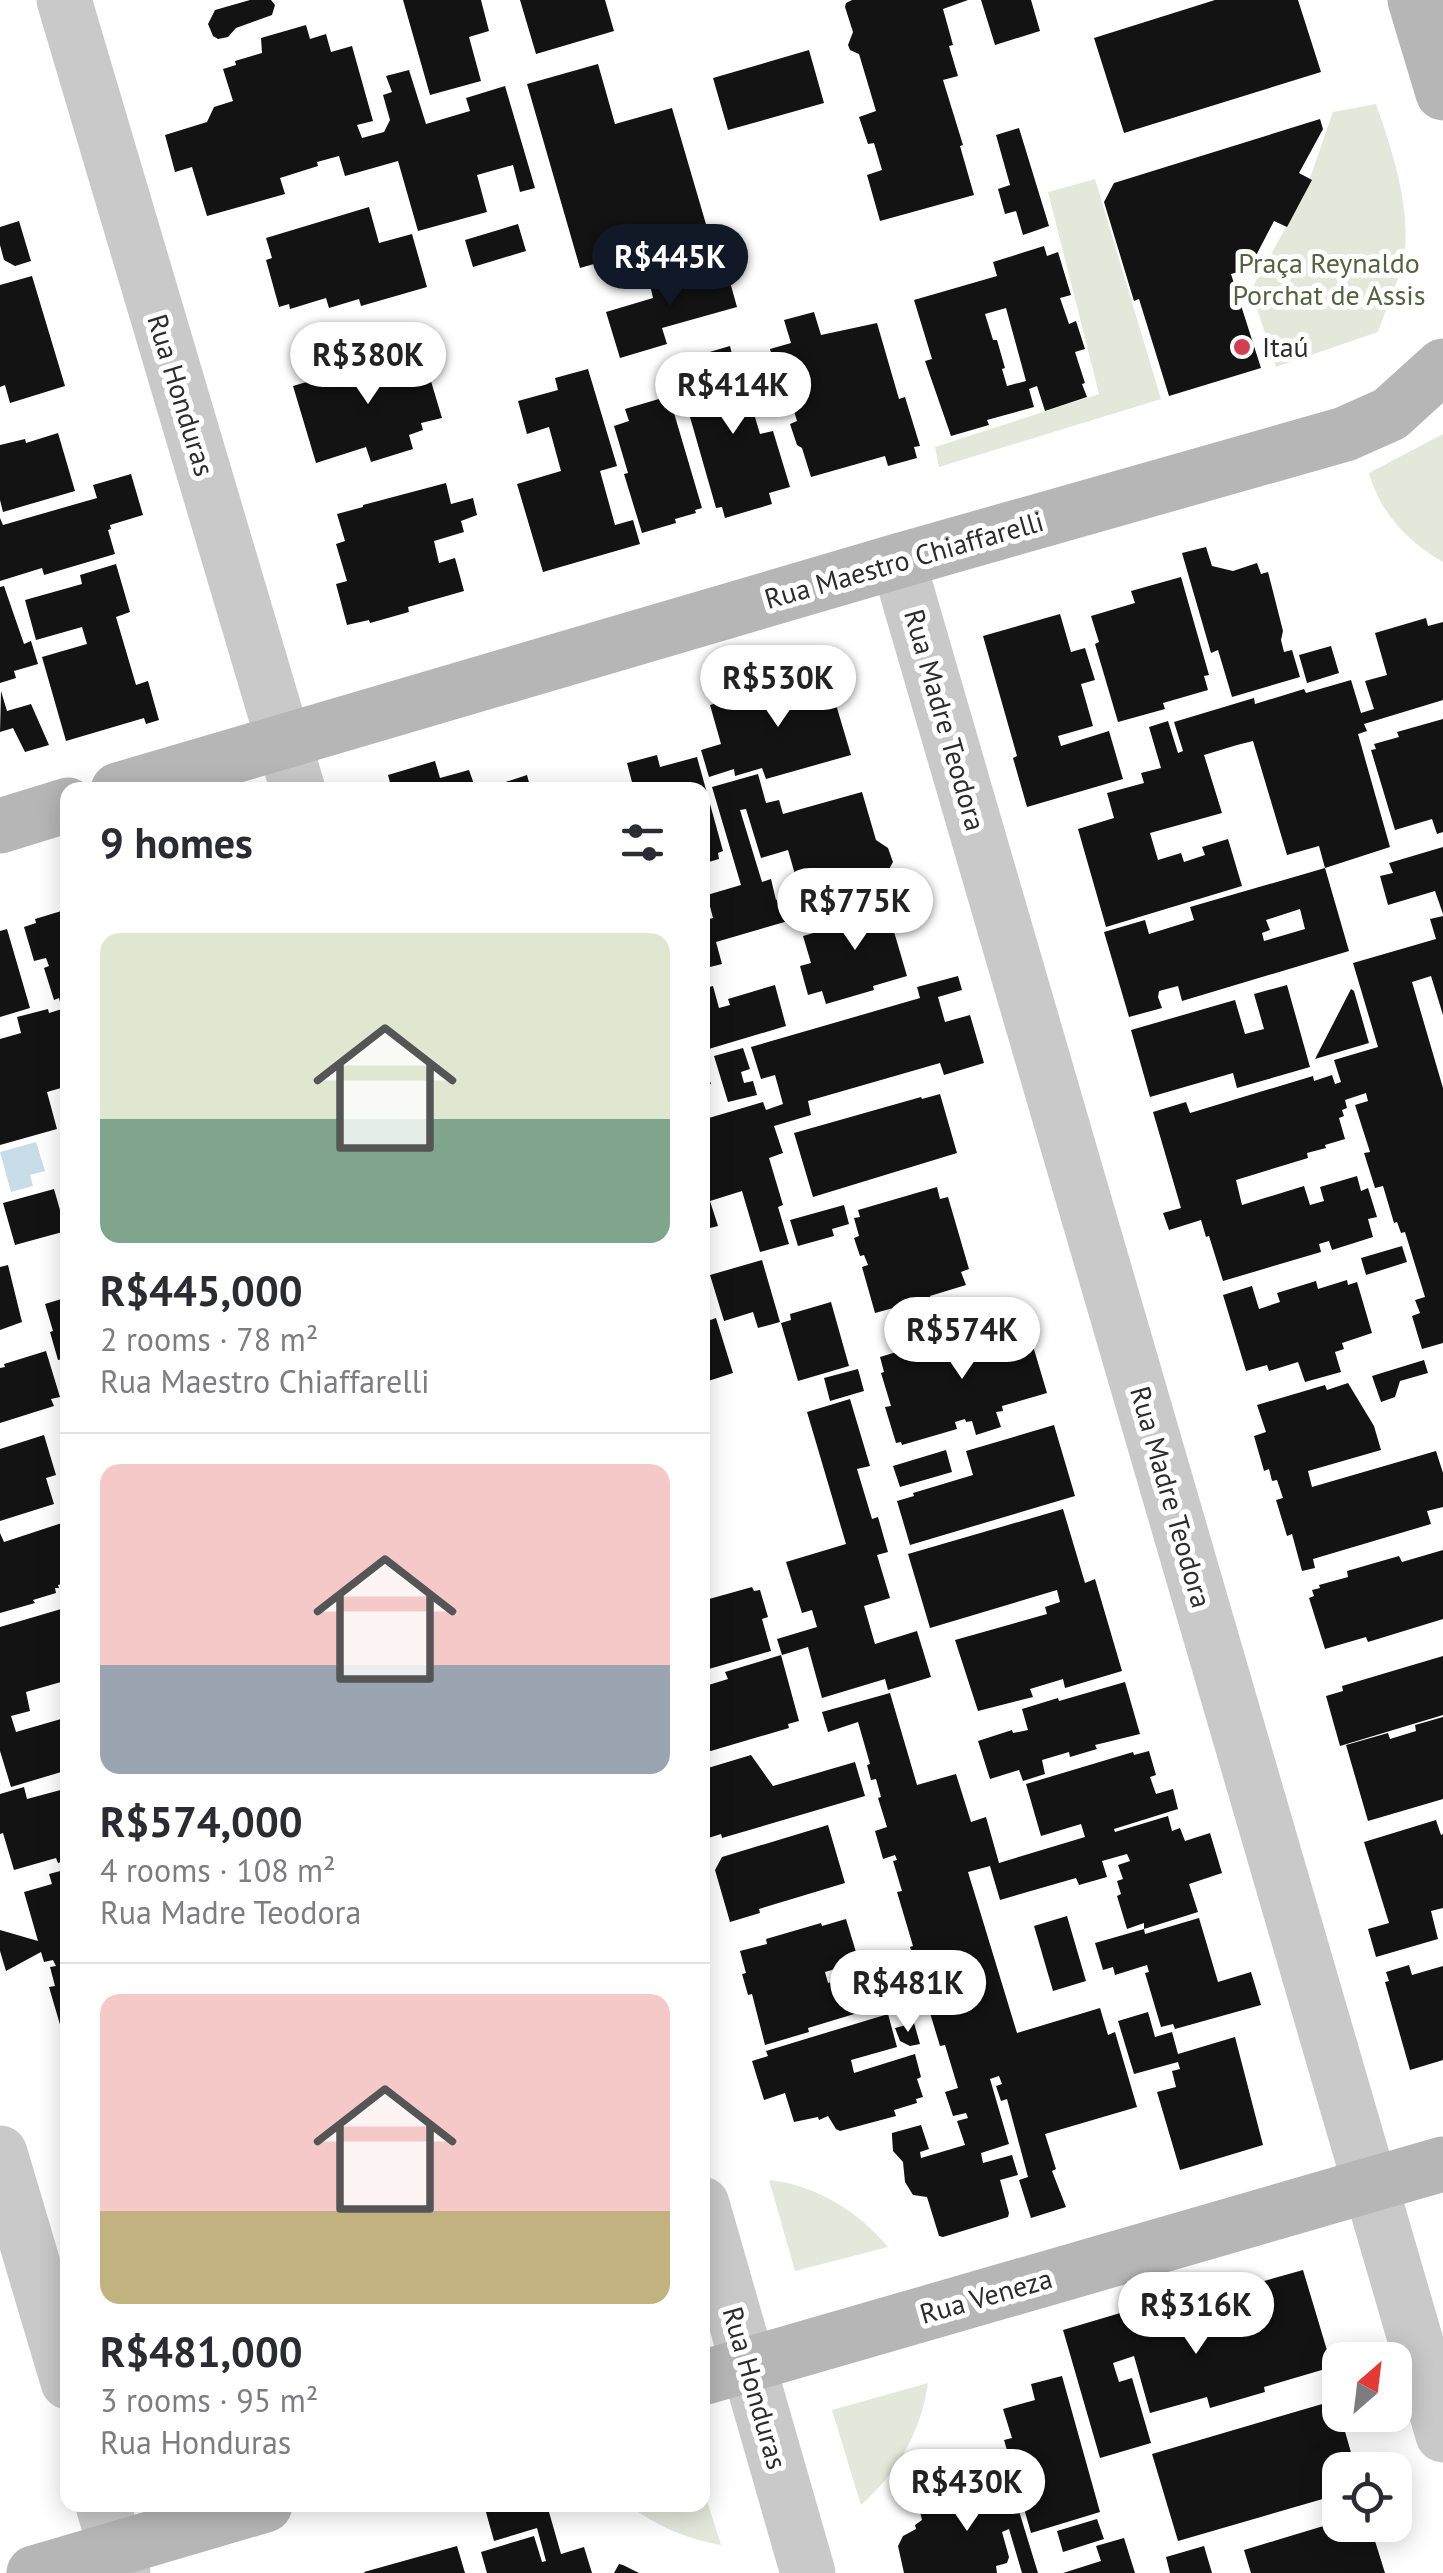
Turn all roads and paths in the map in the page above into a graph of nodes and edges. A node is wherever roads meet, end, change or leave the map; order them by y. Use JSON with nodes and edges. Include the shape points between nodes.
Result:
{"nodes":[{"id":1,"x":64,"y":0,"type":"edge"},
{"id":2,"x":1415,"y":0,"type":"edge"},
{"id":3,"x":1443,"y":93,"type":"edge"},
{"id":4,"x":1443,"y":366,"type":"edge"},
{"id":5,"x":898,"y":560,"type":"junction"},
{"id":6,"x":291,"y":766,"type":"edge"},
{"id":7,"x":176,"y":782,"type":"edge"},
{"id":8,"x":60,"y":807,"type":"edge"},
{"id":9,"x":0,"y":826,"type":"edge"},
{"id":10,"x":0,"y":2153,"type":"edge"},
{"id":11,"x":1443,"y":2164,"type":"edge"},
{"id":12,"x":1371,"y":2186,"type":"junction"},
{"id":13,"x":710,"y":2260,"type":"edge"},
{"id":14,"x":60,"y":2355,"type":"edge"},
{"id":15,"x":726,"y":2371,"type":"edge"},
{"id":16,"x":1443,"y":2435,"type":"edge"},
{"id":17,"x":236,"y":2512,"type":"edge"},
{"id":18,"x":114,"y":2542,"type":"edge"},
{"id":19,"x":34,"y":2573,"type":"edge"},
{"id":20,"x":808,"y":2573,"type":"edge"}],
"edges":[{"from":1,"to":6,"type":"street","name":"Rua Honduras"},
{"from":2,"to":3,"type":"street"},
{"from":4,"to":5,"type":"street","name":"Rua Maestro Chiaffarelli","via":[[1390,414],[1345,434]]},
{"from":5,"to":6,"type":"street","name":"Rua Maestro Chiaffarelli"},
{"from":5,"to":12,"type":"street","name":"Rua Madre Teodora"},
{"from":6,"to":7,"type":"street","name":"Rua Maestro Chiaffarelli"},
{"from":8,"to":9,"type":"street"},
{"from":10,"to":14,"type":"street"},
{"from":11,"to":12,"type":"street","name":"Rua Veneza"},
{"from":12,"to":15,"type":"street","name":"Rua Veneza"},
{"from":12,"to":16,"type":"street","name":"Rua Madre Teodora"},
{"from":13,"to":15,"type":"street","name":"Rua Honduras"},
{"from":15,"to":20,"type":"street","name":"Rua Honduras"},
{"from":17,"to":18,"type":"street"},
{"from":18,"to":19,"type":"street"}]}
